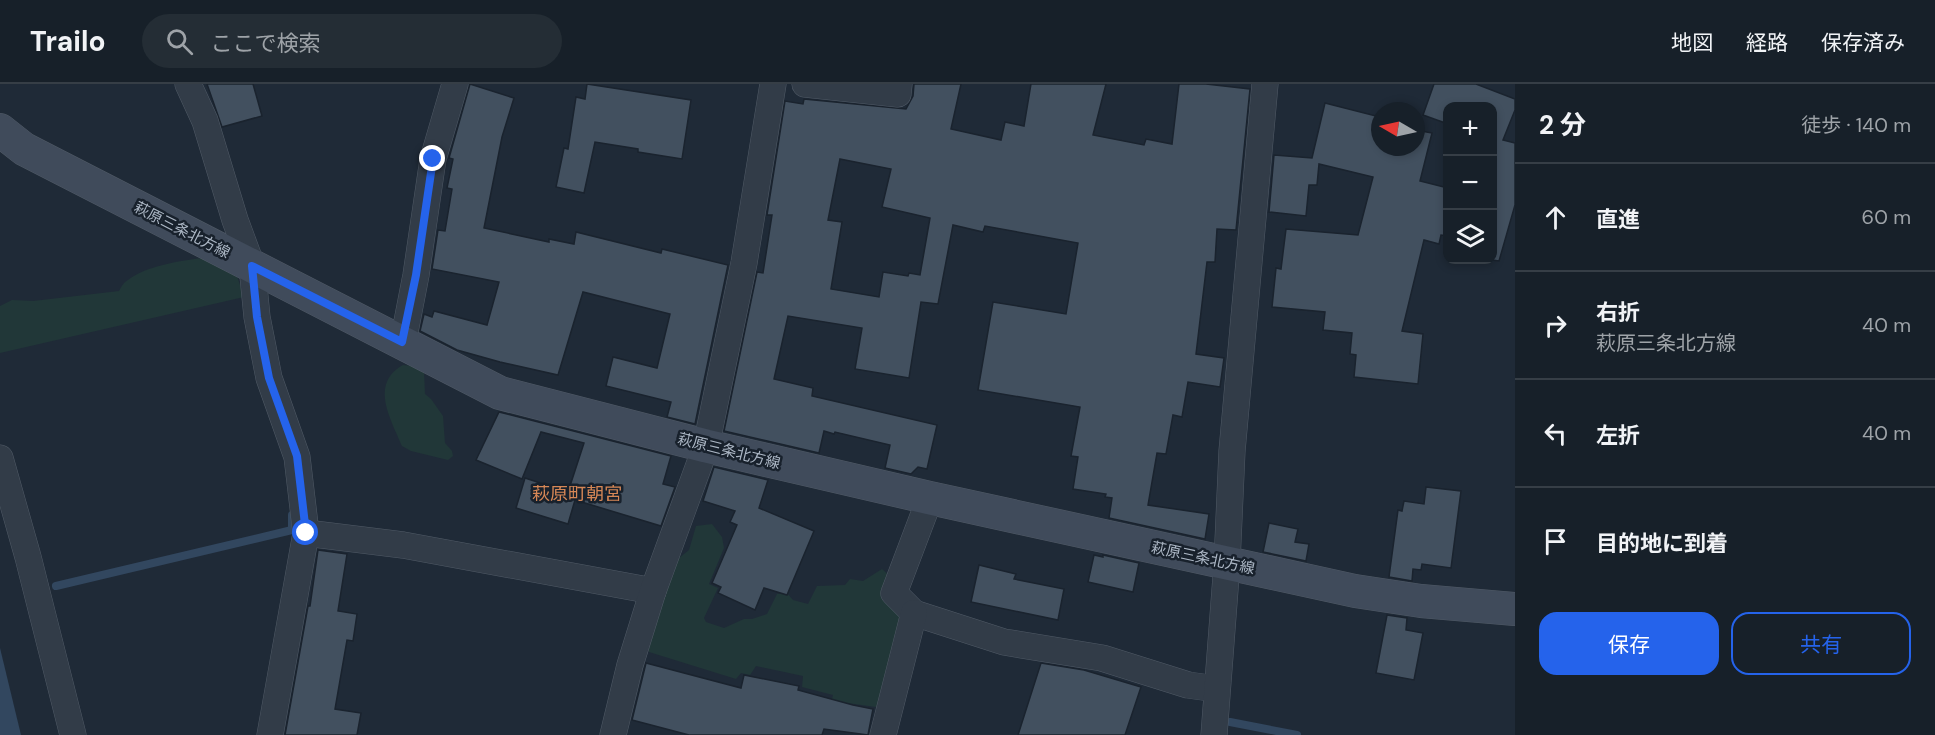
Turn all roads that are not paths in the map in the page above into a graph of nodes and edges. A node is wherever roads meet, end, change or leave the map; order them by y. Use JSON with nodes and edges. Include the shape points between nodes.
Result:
{"nodes":[{"id":1,"x":188,"y":84,"type":"edge"},
{"id":2,"x":455,"y":84,"type":"edge"},
{"id":3,"x":773,"y":84,"type":"edge"},
{"id":4,"x":805,"y":84,"type":"edge"},
{"id":5,"x":899,"y":84,"type":"edge"},
{"id":6,"x":1265,"y":84,"type":"edge"},
{"id":7,"x":0,"y":130,"type":"edge"},
{"id":8,"x":252,"y":266,"type":"junction"},
{"id":9,"x":402,"y":342,"type":"junction"},
{"id":10,"x":706,"y":446,"type":"junction"},
{"id":11,"x":0,"y":458,"type":"edge"},
{"id":12,"x":930,"y":498,"type":"junction"},
{"id":13,"x":306,"y":533,"type":"junction"},
{"id":14,"x":1227,"y":563,"type":"junction"},
{"id":15,"x":653,"y":591,"type":"junction"},
{"id":16,"x":1515,"y":609,"type":"edge"},
{"id":17,"x":914,"y":613,"type":"junction"},
{"id":18,"x":1217,"y":689,"type":"junction"},
{"id":19,"x":73,"y":735,"type":"edge"},
{"id":20,"x":270,"y":735,"type":"edge"},
{"id":21,"x":613,"y":735,"type":"edge"},
{"id":22,"x":883,"y":735,"type":"edge"},
{"id":23,"x":1214,"y":735,"type":"edge"}],
"edges":[{"from":1,"to":8,"type":"street","via":[[205,122]]},
{"from":2,"to":9,"type":"street","via":[[433,159]]},
{"from":3,"to":10,"type":"street","via":[[744,263]]},
{"from":4,"to":5,"type":"street","via":[[898,94]]},
{"from":6,"to":14,"type":"street","via":[[1233,440]]},
{"from":7,"to":8,"type":"main road","name":"萩原三条北方線","via":[[24,148]]},
{"from":8,"to":9,"type":"main road","name":"萩原三条北方線"},
{"from":8,"to":13,"type":"street","via":[[269,378],[297,456]]},
{"from":9,"to":10,"type":"main road","name":"萩原三条北方線","via":[[500,393]]},
{"from":10,"to":12,"type":"main road","name":"萩原三条北方線"},
{"from":10,"to":15,"type":"street"},
{"from":11,"to":19,"type":"street"},
{"from":12,"to":14,"type":"main road","name":"萩原三条北方線"},
{"from":12,"to":17,"type":"street","via":[[894,594]]},
{"from":13,"to":15,"type":"street","via":[[403,545]]},
{"from":13,"to":20,"type":"street"},
{"from":14,"to":16,"type":"main road","name":"萩原三条北方線","via":[[1355,591]]},
{"from":14,"to":18,"type":"street"},
{"from":15,"to":21,"type":"street"},
{"from":17,"to":18,"type":"street","via":[[1004,642],[1102,658],[1188,685]]},
{"from":17,"to":22,"type":"street"},
{"from":18,"to":23,"type":"street"}]}
